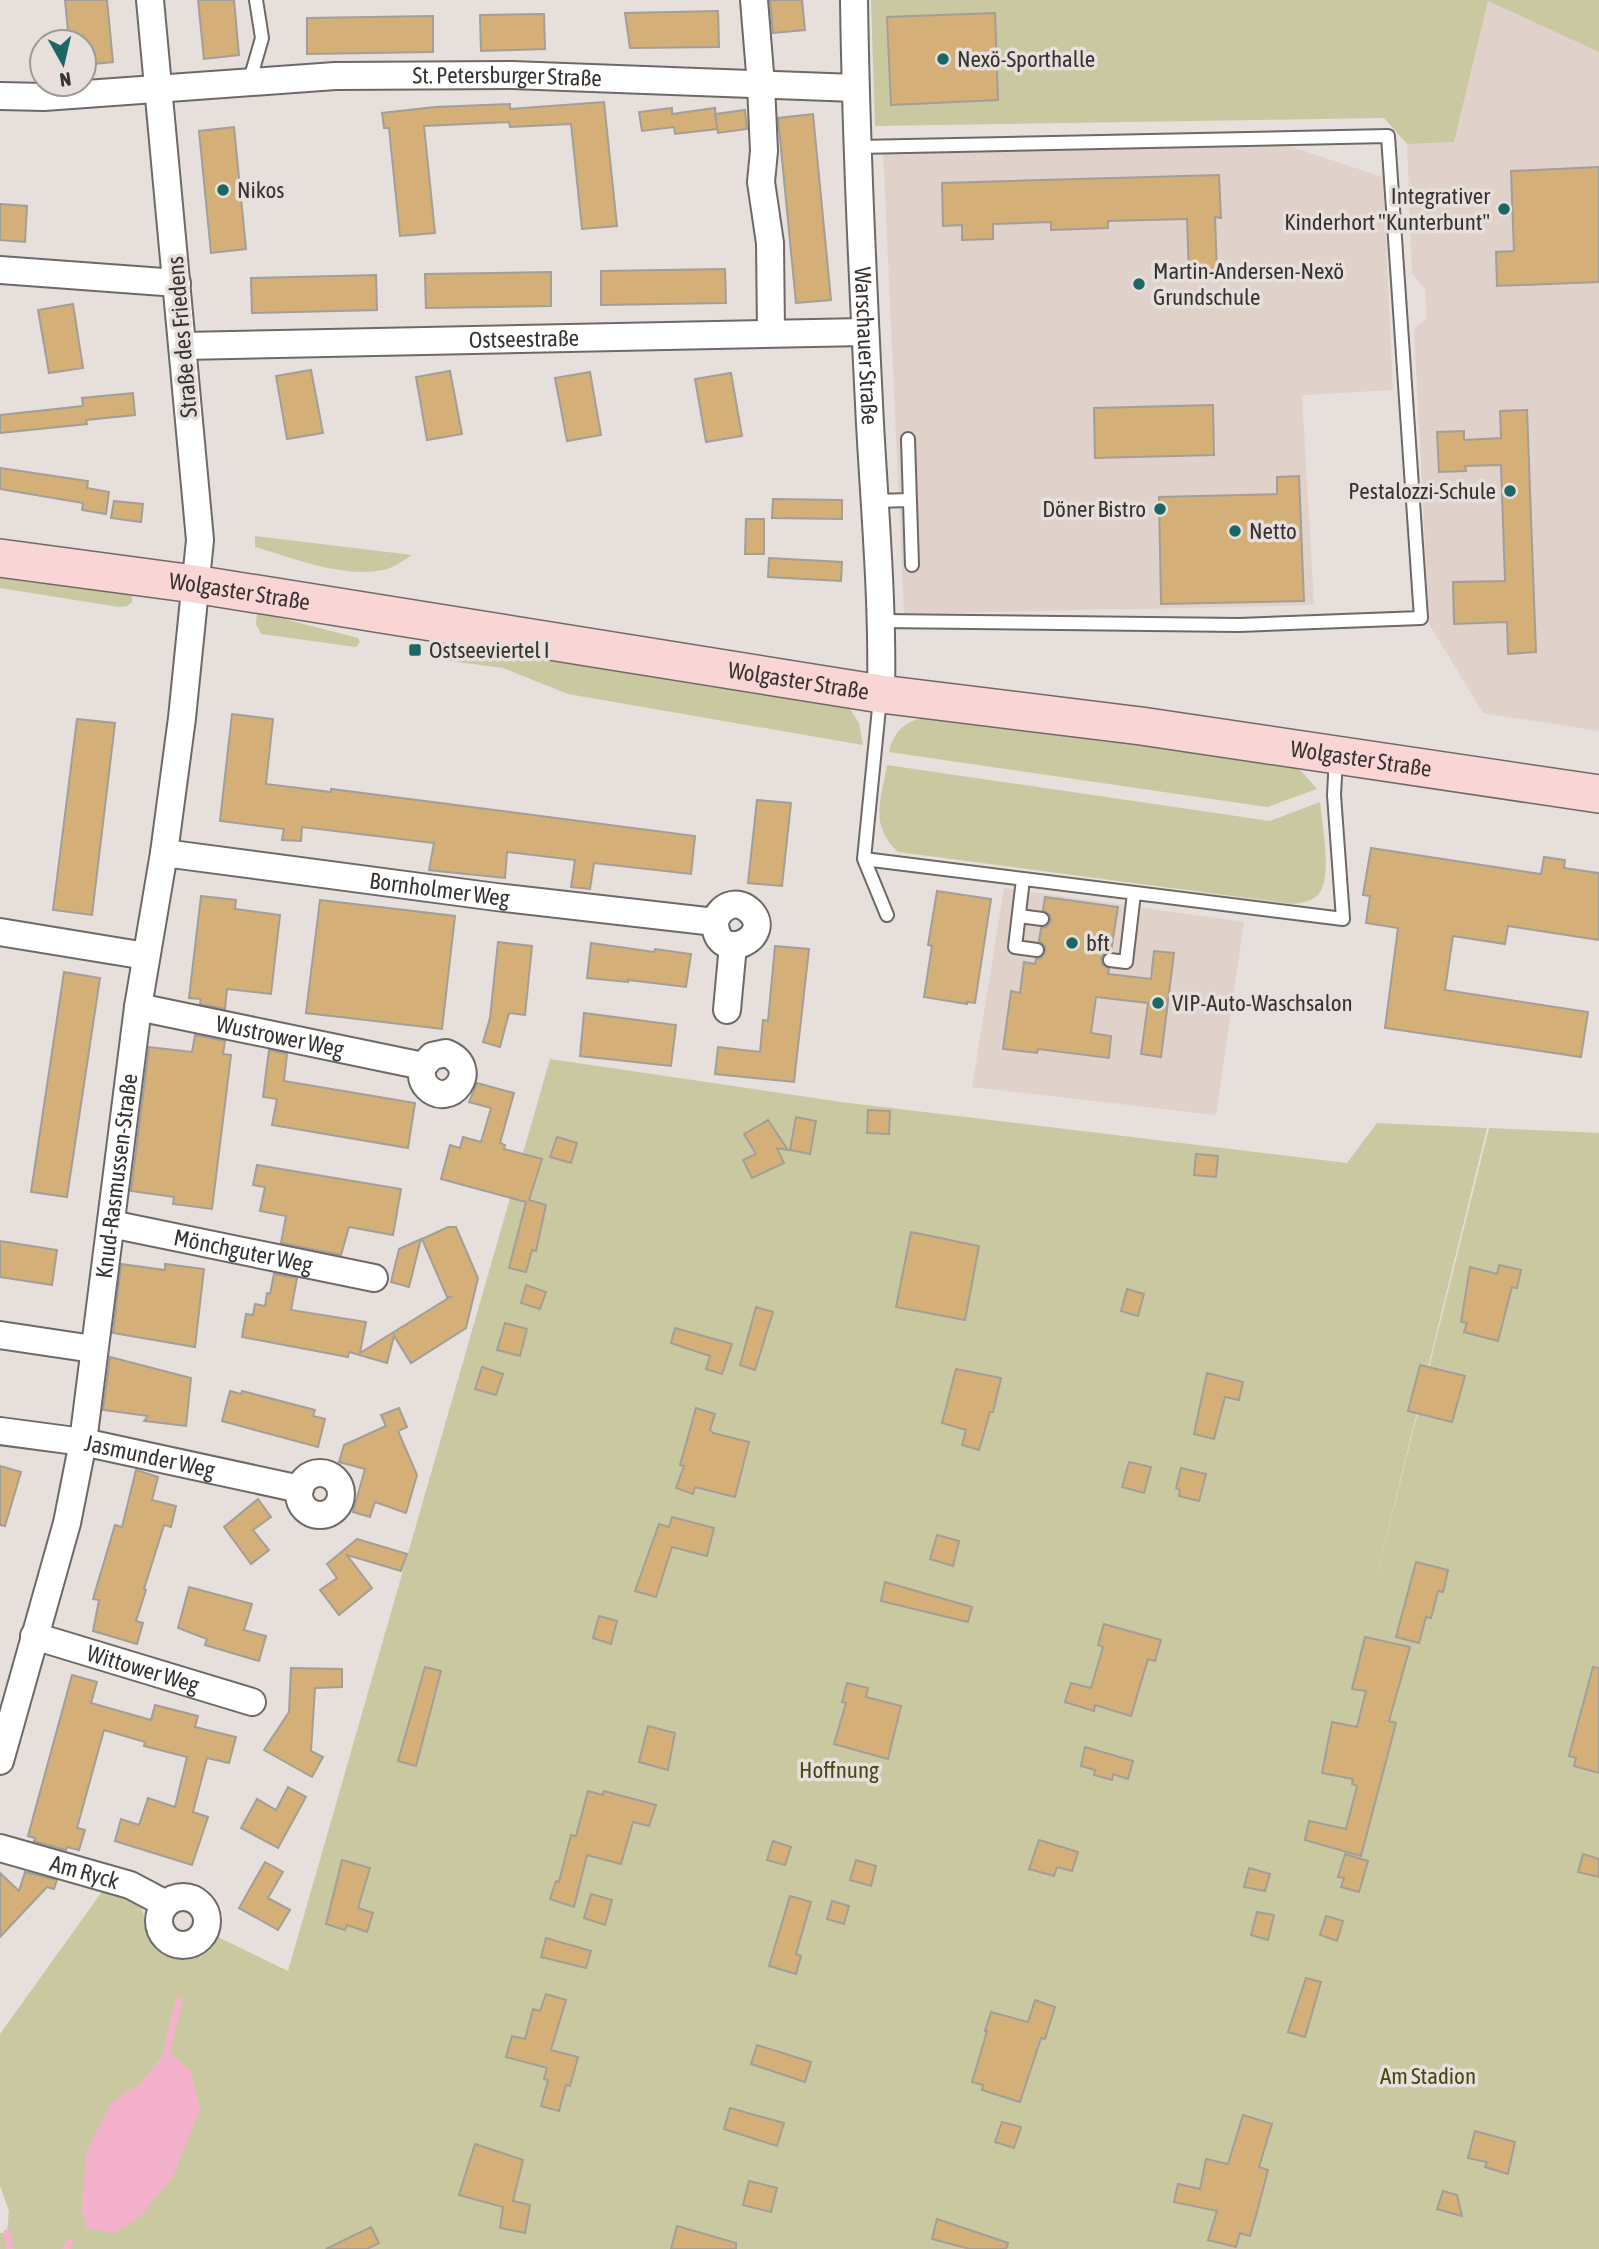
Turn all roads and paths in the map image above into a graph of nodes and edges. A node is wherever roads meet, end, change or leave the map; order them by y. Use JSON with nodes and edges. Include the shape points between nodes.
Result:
{"nodes":[{"id":1,"x":150,"y":0,"type":"edge"},
{"id":2,"x":256,"y":0,"type":"edge"},
{"id":3,"x":754,"y":0,"type":"edge"},
{"id":4,"x":853,"y":0,"type":"edge"},
{"id":5,"x":249,"y":83,"type":"junction"},
{"id":6,"x":761,"y":85,"type":"junction"},
{"id":7,"x":855,"y":88,"type":"junction"},
{"id":8,"x":159,"y":90,"type":"junction"},
{"id":9,"x":0,"y":96,"type":"edge"},
{"id":10,"x":858,"y":147,"type":"junction"},
{"id":11,"x":0,"y":270,"type":"edge"},
{"id":12,"x":177,"y":284,"type":"junction"},
{"id":13,"x":771,"y":332,"type":"junction"},
{"id":14,"x":866,"y":332,"type":"junction"},
{"id":15,"x":183,"y":346,"type":"junction"},
{"id":16,"x":908,"y":439,"type":"dead end"},
{"id":17,"x":910,"y":500,"type":"junction"},
{"id":18,"x":874,"y":501,"type":"junction"},
{"id":19,"x":0,"y":558,"type":"edge"},
{"id":20,"x":912,"y":565,"type":"dead end"},
{"id":21,"x":194,"y":584,"type":"junction"},
{"id":22,"x":881,"y":621,"type":"junction"},
{"id":23,"x":881,"y":694,"type":"junction"},
{"id":24,"x":1336,"y":757,"type":"junction"},
{"id":25,"x":1599,"y":794,"type":"edge"},
{"id":26,"x":164,"y":853,"type":"junction"},
{"id":27,"x":864,"y":859,"type":"junction"},
{"id":28,"x":1023,"y":879,"type":"junction"},
{"id":29,"x":1135,"y":893,"type":"junction"},
{"id":30,"x":887,"y":915,"type":"dead end"},
{"id":31,"x":1018,"y":916,"type":"junction"},
{"id":32,"x":1042,"y":919,"type":"dead end"},
{"id":33,"x":715,"y":922,"type":"junction"},
{"id":34,"x":1115,"y":928,"type":"dead end"},
{"id":35,"x":1130,"y":930,"type":"junction"},
{"id":36,"x":0,"y":932,"type":"edge"},
{"id":37,"x":733,"y":946,"type":"junction"},
{"id":38,"x":1037,"y":950,"type":"dead end"},
{"id":39,"x":146,"y":956,"type":"junction"},
{"id":40,"x":1110,"y":960,"type":"dead end"},
{"id":41,"x":138,"y":1007,"type":"junction"},
{"id":42,"x":727,"y":1010,"type":"dead end"},
{"id":43,"x":423,"y":1066,"type":"dead end"},
{"id":44,"x":111,"y":1224,"type":"junction"},
{"id":45,"x":374,"y":1278,"type":"dead end"},
{"id":46,"x":0,"y":1335,"type":"edge"},
{"id":47,"x":93,"y":1349,"type":"junction"},
{"id":48,"x":0,"y":1430,"type":"edge"},
{"id":49,"x":83,"y":1442,"type":"junction"},
{"id":50,"x":300,"y":1489,"type":"dead end"},
{"id":51,"x":34,"y":1636,"type":"junction"},
{"id":52,"x":252,"y":1702,"type":"dead end"},
{"id":53,"x":0,"y":1761,"type":"edge"},
{"id":54,"x":0,"y":1848,"type":"edge"},
{"id":55,"x":166,"y":1904,"type":"dead end"}],
"edges":[{"from":1,"to":8,"type":"street","name":"Straße des Friedens"},
{"from":2,"to":5,"type":"lane","via":[[262,38]]},
{"from":3,"to":6,"type":"street"},
{"from":4,"to":7,"type":"street","name":"Warschauer Straße"},
{"from":5,"to":6,"type":"street","name":"St. Petersburger Straße","via":[[335,76],[512,75]]},
{"from":5,"to":8,"type":"street","name":"St. Petersburger Straße"},
{"from":6,"to":7,"type":"street","name":"St. Petersburger Straße"},
{"from":6,"to":13,"type":"street","via":[[761,182],[770,243]]},
{"from":7,"to":10,"type":"street","name":"Warschauer Straße"},
{"from":8,"to":9,"type":"street"},
{"from":8,"to":12,"type":"street","name":"Straße des Friedens"},
{"from":10,"to":14,"type":"street","name":"Warschauer Straße"},
{"from":10,"to":22,"type":"lane","via":[[1388,136],[1422,618],[1239,625]]},
{"from":11,"to":12,"type":"street"},
{"from":12,"to":15,"type":"street","name":"Straße des Friedens"},
{"from":13,"to":14,"type":"street","name":"Ostseestraße"},
{"from":13,"to":15,"type":"street","name":"Ostseestraße"},
{"from":14,"to":18,"type":"street","name":"Warschauer Straße"},
{"from":15,"to":21,"type":"street","name":"Straße des Friedens","via":[[200,529]]},
{"from":16,"to":17,"type":"lane"},
{"from":17,"to":18,"type":"lane"},
{"from":17,"to":20,"type":"lane"},
{"from":18,"to":22,"type":"street","name":"Warschauer Straße"},
{"from":19,"to":21,"type":"main road","name":"Wolgaster Straße"},
{"from":21,"to":23,"type":"main road","name":"Wolgaster Straße"},
{"from":21,"to":26,"type":"street","name":"Knud-Rasmussen-Straße"},
{"from":22,"to":23,"type":"street","name":"Warschauer Straße"},
{"from":23,"to":24,"type":"main road","name":"Wolgaster Straße","via":[[1141,726]]},
{"from":23,"to":27,"type":"lane"},
{"from":24,"to":25,"type":"main road","name":"Wolgaster Straße"},
{"from":24,"to":29,"type":"lane","via":[[1334,795],[1343,919],[1312,922]]},
{"from":26,"to":33,"type":"street","name":"Bornholmer Weg"},
{"from":26,"to":39,"type":"street","name":"Knud-Rasmussen-Straße"},
{"from":27,"to":28,"type":"lane"},
{"from":27,"to":30,"type":"lane"},
{"from":28,"to":29,"type":"lane"},
{"from":28,"to":31,"type":"lane"},
{"from":29,"to":35,"type":"lane"},
{"from":31,"to":32,"type":"lane"},
{"from":31,"to":38,"type":"lane","via":[[1015,947]]},
{"from":33,"to":37,"type":"street","via":[[717,935]]},
{"from":33,"to":37,"type":"street","via":[[721,910],[734,904],[752,913],[756,926],[751,938]]},
{"from":34,"to":35,"type":"lane"},
{"from":35,"to":40,"type":"lane","via":[[1126,962]]},
{"from":36,"to":39,"type":"street"},
{"from":37,"to":42,"type":"street"},
{"from":39,"to":41,"type":"street","name":"Knud-Rasmussen-Straße"},
{"from":41,"to":43,"type":"street","name":"Wustrower Weg"},
{"from":41,"to":44,"type":"street","name":"Knud-Rasmussen-Straße"},
{"from":44,"to":45,"type":"street","name":"Mönchguter Weg"},
{"from":44,"to":47,"type":"street","name":"Knud-Rasmussen-Straße"},
{"from":46,"to":47,"type":"street"},
{"from":47,"to":49,"type":"street","name":"Knud-Rasmussen-Straße"},
{"from":48,"to":49,"type":"street","name":"Jasmunder Weg"},
{"from":49,"to":50,"type":"street","name":"Jasmunder Weg"},
{"from":49,"to":51,"type":"street","name":"Knud-Rasmussen-Straße","via":[[66,1524]]},
{"from":51,"to":52,"type":"street","name":"Wittower Weg"},
{"from":51,"to":53,"type":"street","name":"Knud-Rasmussen-Straße"},
{"from":54,"to":55,"type":"street","name":"Am Ryck","via":[[130,1885]]}]}
